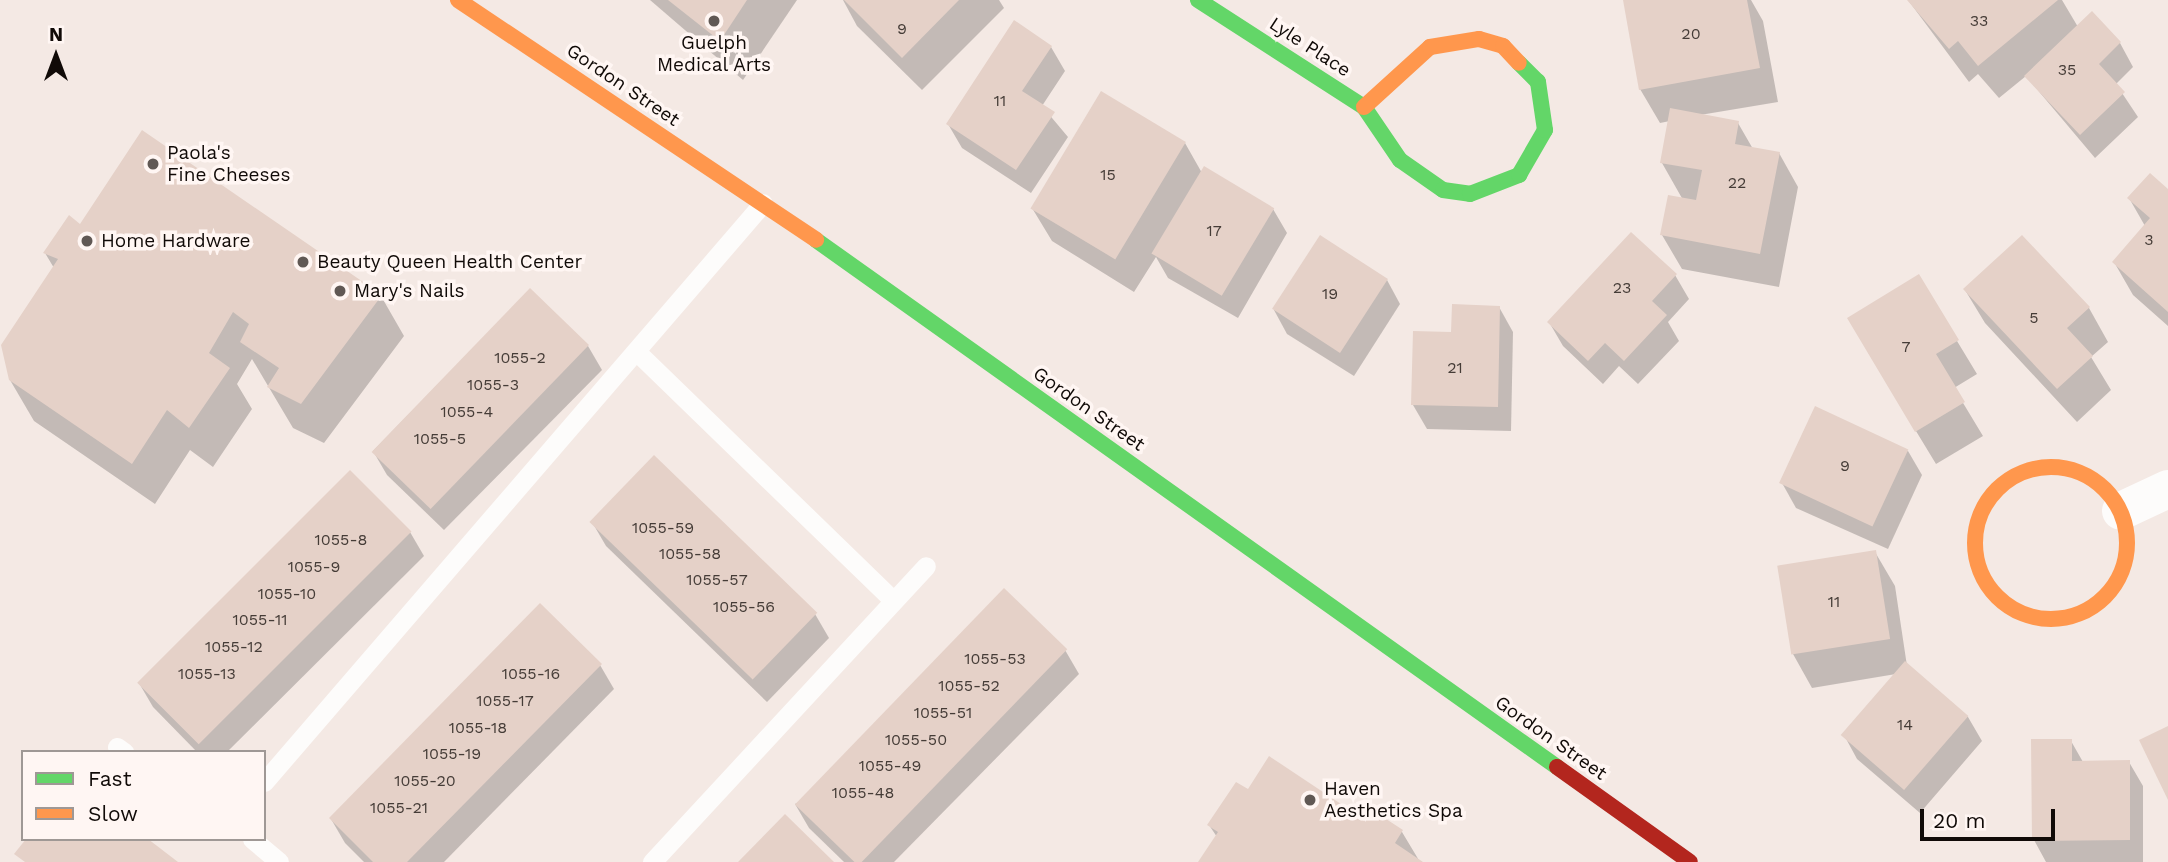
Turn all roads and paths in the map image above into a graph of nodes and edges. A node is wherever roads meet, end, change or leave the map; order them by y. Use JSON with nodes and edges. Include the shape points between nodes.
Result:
{"nodes":[{"id":1,"x":458,"y":0,"type":"edge"},
{"id":2,"x":1198,"y":0,"type":"edge"},
{"id":3,"x":1364,"y":107,"type":"junction"},
{"id":4,"x":763,"y":203,"type":"junction"},
{"id":5,"x":639,"y":354,"type":"junction"},
{"id":6,"x":2168,"y":489,"type":"edge"},
{"id":7,"x":2122,"y":511,"type":"junction"},
{"id":8,"x":926,"y":566,"type":"dead end"},
{"id":9,"x":892,"y":599,"type":"junction"},
{"id":10,"x":266,"y":780,"type":"edge"},
{"id":11,"x":254,"y":841,"type":"edge"},
{"id":12,"x":279,"y":862,"type":"edge"},
{"id":13,"x":652,"y":862,"type":"edge"},
{"id":14,"x":1689,"y":862,"type":"edge"}],
"edges":[{"from":1,"to":4,"type":"main road","name":"Gordon Street"},
{"from":2,"to":3,"type":"main road","name":"Lyle Place"},
{"from":3,"to":3,"type":"main road","name":"Lyle Place","via":[[1430,47],[1479,39],[1503,46],[1538,82],[1545,130],[1519,175],[1470,194],[1419,178]]},
{"from":4,"to":5,"type":"lane"},
{"from":4,"to":14,"type":"main road","name":"Gordon Street"},
{"from":5,"to":9,"type":"lane"},
{"from":5,"to":10,"type":"lane"},
{"from":6,"to":7,"type":"street"},
{"from":7,"to":7,"type":"main road","via":[[2126,561],[2099,603],[2076,615],[2051,620],[2004,604],[1976,562],[1980,512],[2014,475],[2063,466],[2087,475]]},
{"from":8,"to":9,"type":"lane"},
{"from":9,"to":13,"type":"lane"},
{"from":11,"to":12,"type":"lane"}]}
